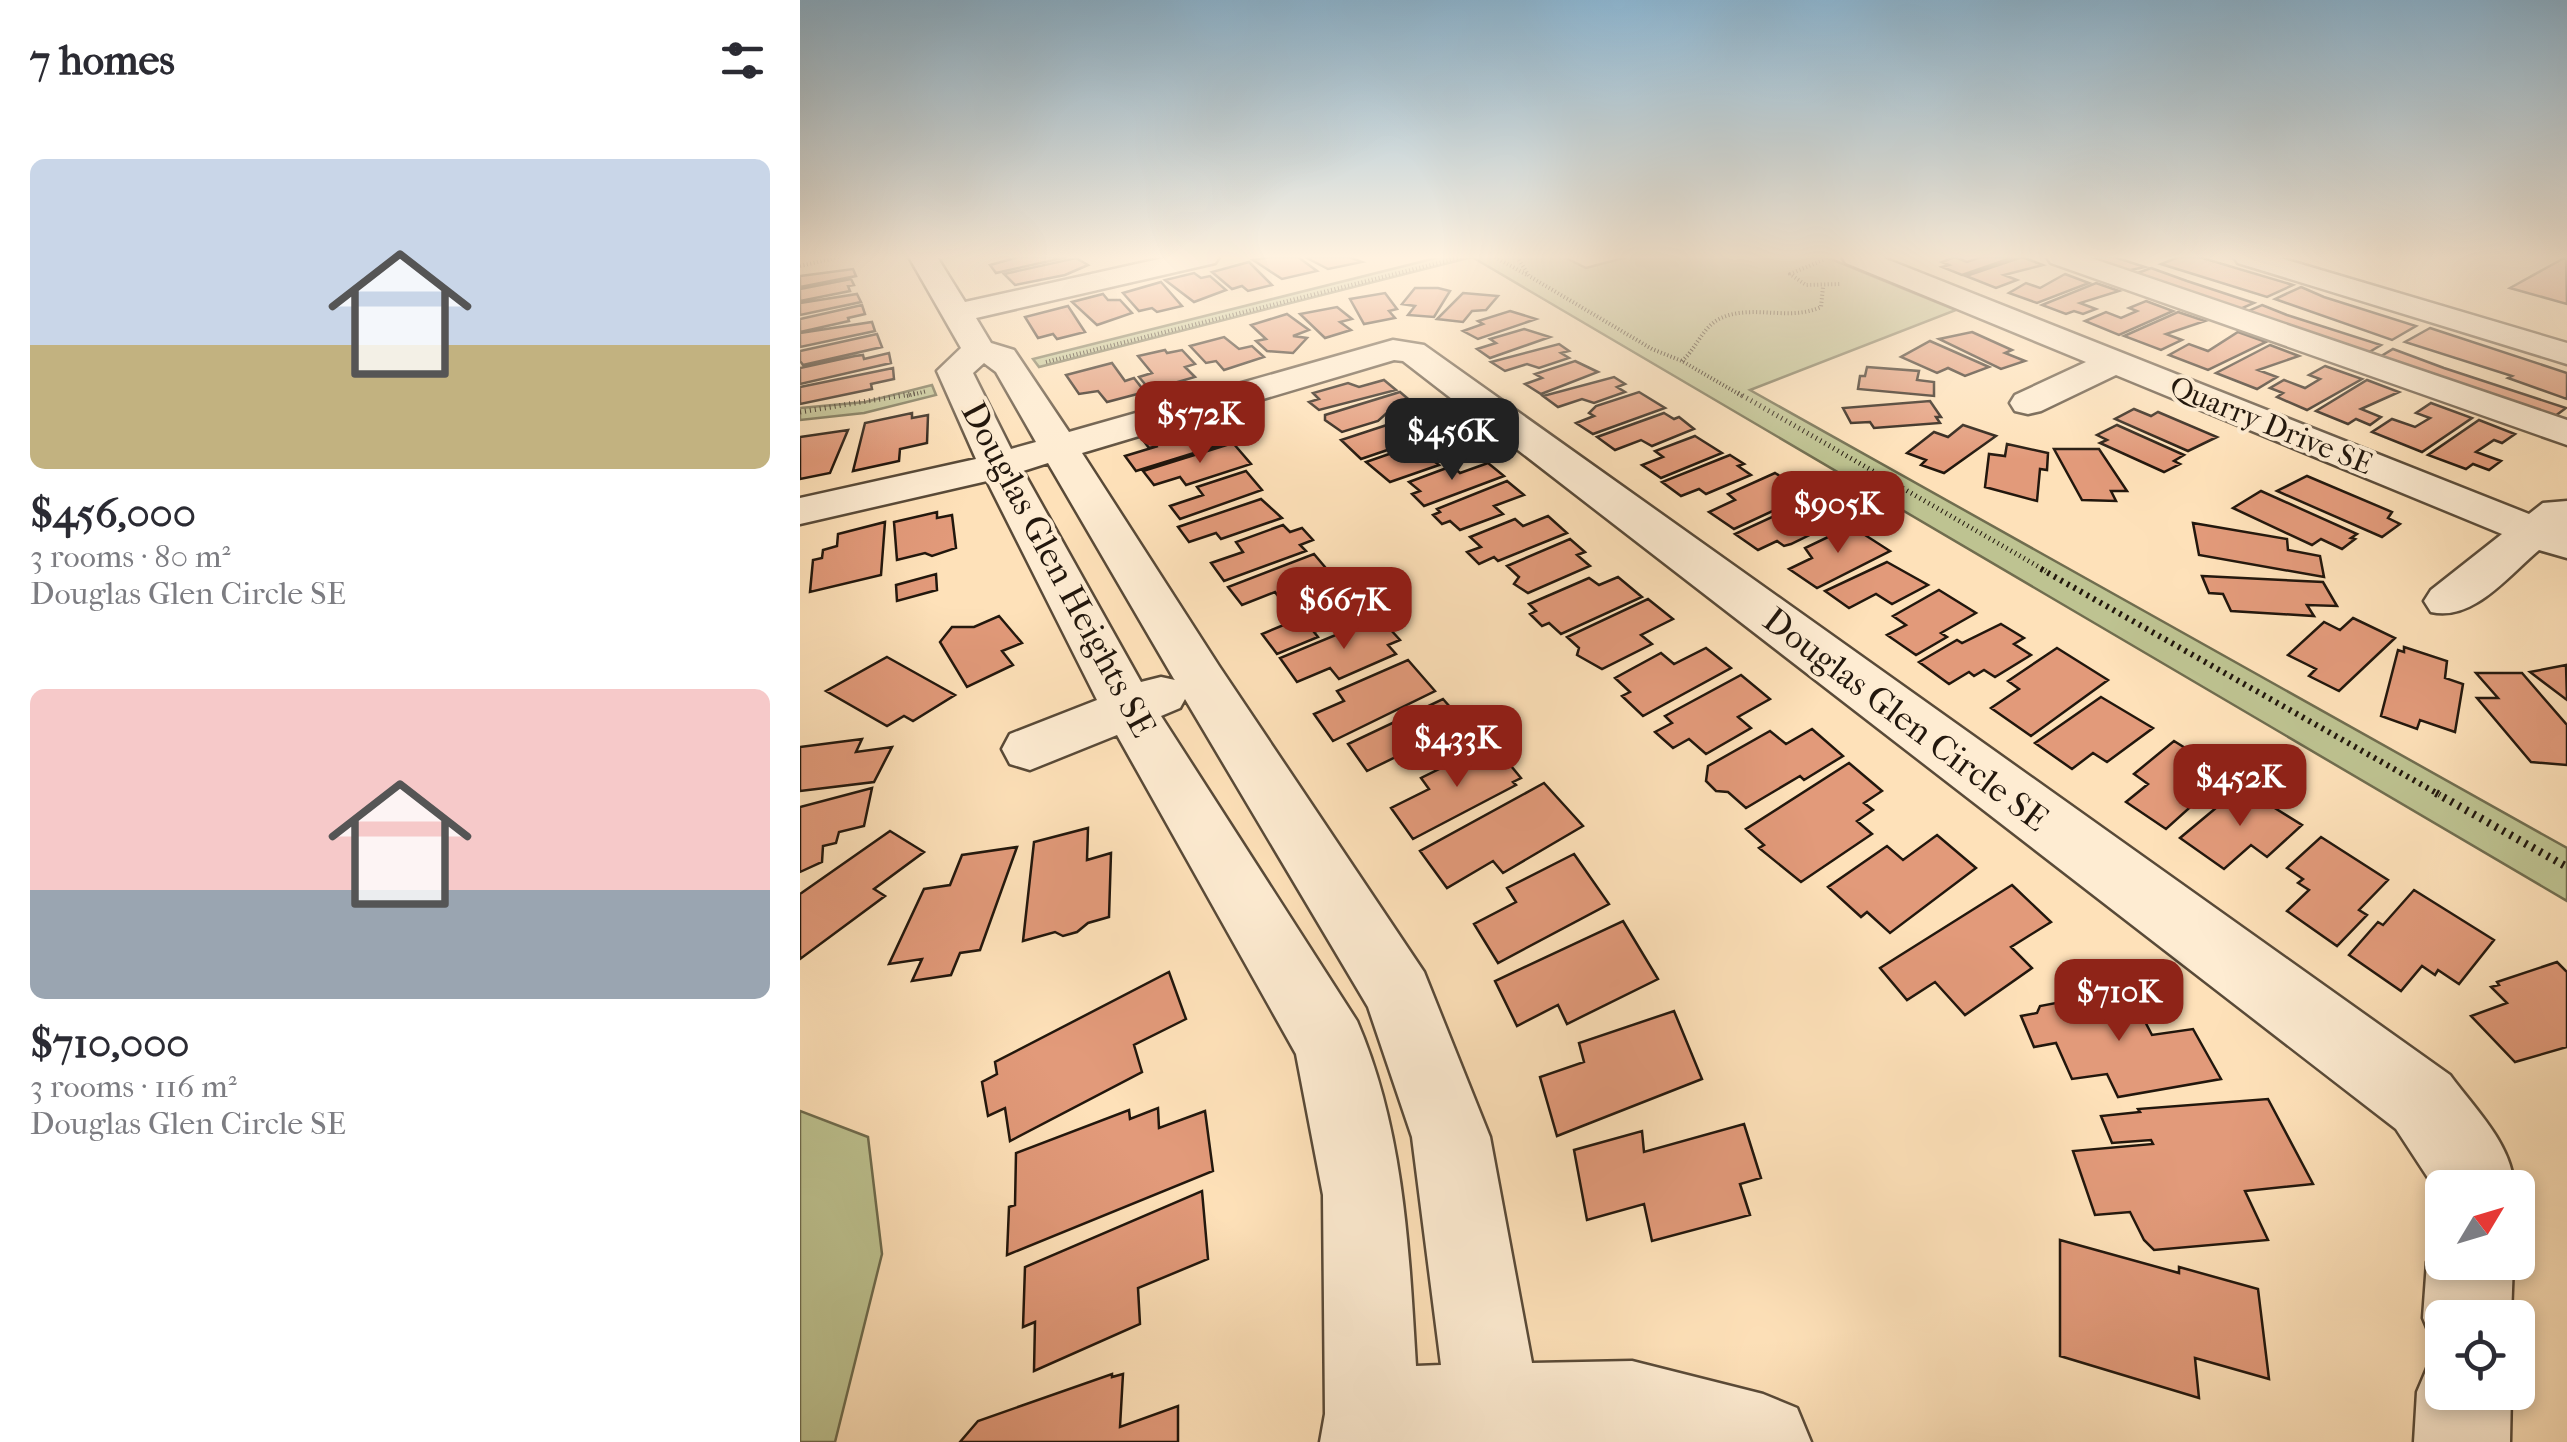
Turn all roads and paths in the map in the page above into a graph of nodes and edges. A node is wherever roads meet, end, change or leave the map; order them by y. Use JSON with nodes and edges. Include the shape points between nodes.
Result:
{"nodes":[{"id":1,"x":961,"y":324,"type":"edge"},
{"id":2,"x":1048,"y":324,"type":"edge"},
{"id":3,"x":1126,"y":324,"type":"edge"},
{"id":4,"x":1609,"y":324,"type":"edge"},
{"id":5,"x":1713,"y":324,"type":"edge"},
{"id":6,"x":2026,"y":324,"type":"edge"},
{"id":7,"x":2254,"y":324,"type":"edge"},
{"id":8,"x":2469,"y":324,"type":"edge"},
{"id":9,"x":2521,"y":324,"type":"edge"},
{"id":10,"x":1702,"y":335,"type":"junction"},
{"id":11,"x":2567,"y":338,"type":"edge"},
{"id":12,"x":1714,"y":343,"type":"dead end"},
{"id":13,"x":978,"y":354,"type":"junction"},
{"id":14,"x":2567,"y":354,"type":"edge"},
{"id":15,"x":1682,"y":361,"type":"junction"},
{"id":16,"x":2115,"y":362,"type":"junction"},
{"id":17,"x":2028,"y":403,"type":"dead end"},
{"id":18,"x":800,"y":412,"type":"edge"},
{"id":19,"x":2567,"y":433,"type":"edge"},
{"id":20,"x":1028,"y":456,"type":"junction"},
{"id":21,"x":800,"y":511,"type":"edge"},
{"id":22,"x":2556,"y":527,"type":"edge"},
{"id":23,"x":2448,"y":601,"type":"dead end"},
{"id":24,"x":1200,"y":680,"type":"junction"},
{"id":25,"x":1128,"y":709,"type":"junction"},
{"id":26,"x":1030,"y":750,"type":"dead end"},
{"id":27,"x":2567,"y":867,"type":"edge"},
{"id":28,"x":2471,"y":1170,"type":"edge"},
{"id":29,"x":2463,"y":1410,"type":"edge"},
{"id":30,"x":1494,"y":1427,"type":"edge"},
{"id":31,"x":1370,"y":1428,"type":"edge"},
{"id":32,"x":1763,"y":1442,"type":"edge"},
{"id":33,"x":2462,"y":1442,"type":"edge"}],
"edges":[{"from":1,"to":13,"type":"street","name":"Douglas Glen Heights SE"},
{"from":2,"to":13,"type":"street"},
{"from":3,"to":13,"type":"path"},
{"from":4,"to":15,"type":"path"},
{"from":5,"to":10,"type":"path"},
{"from":6,"to":16,"type":"street","name":"Quarry Drive SE"},
{"from":7,"to":19,"type":"street"},
{"from":8,"to":14,"type":"street"},
{"from":9,"to":11,"type":"street"},
{"from":10,"to":12,"type":"path"},
{"from":10,"to":15,"type":"path"},
{"from":13,"to":18,"type":"path","via":[[881,402]]},
{"from":13,"to":20,"type":"street","name":"Douglas Glen Heights SE"},
{"from":15,"to":27,"type":"path"},
{"from":16,"to":17,"type":"street"},
{"from":16,"to":22,"type":"street","name":"Quarry Drive SE"},
{"from":20,"to":21,"type":"street"},
{"from":20,"to":24,"type":"street","name":"Douglas Glen Heights SE"},
{"from":20,"to":25,"type":"street","name":"Douglas Glen Heights SE"},
{"from":20,"to":28,"type":"street","name":"Douglas Glen Circle SE","via":[[1393,350],[1412,352],[2423,1102]]},
{"from":22,"to":23,"type":"street"},
{"from":24,"to":25,"type":"street"},
{"from":24,"to":30,"type":"street","name":"Douglas Glen Heights SE","via":[[1400,996],[1450,1137]]},
{"from":25,"to":26,"type":"street"},
{"from":25,"to":31,"type":"street","name":"Douglas Glen Heights SE","via":[[1331,1046],[1364,1195]]},
{"from":29,"to":33,"type":"street"},
{"from":30,"to":31,"type":"street"},
{"from":30,"to":32,"type":"street","via":[[1632,1408]]}]}
